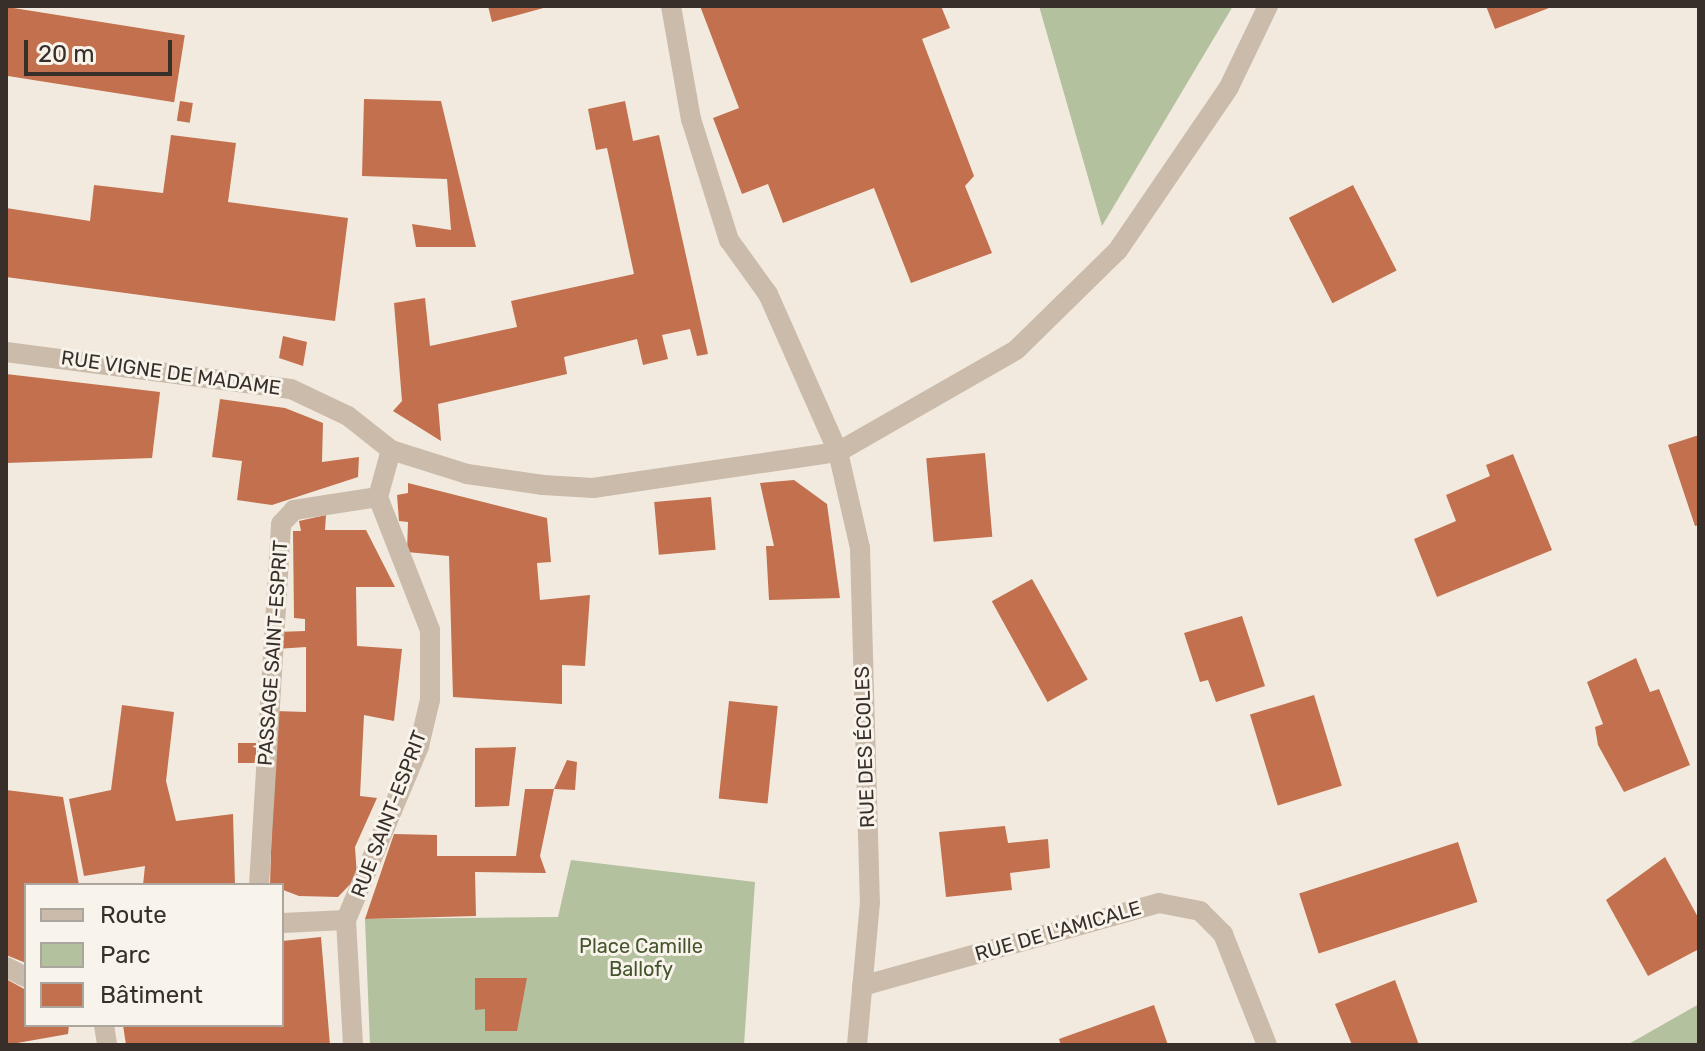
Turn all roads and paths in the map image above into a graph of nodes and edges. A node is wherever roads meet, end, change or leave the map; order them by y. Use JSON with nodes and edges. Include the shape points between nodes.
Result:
{"nodes":[{"id":1,"x":671,"y":6,"type":"edge"},
{"id":2,"x":1268,"y":6,"type":"edge"},
{"id":3,"x":6,"y":352,"type":"edge"},
{"id":4,"x":391,"y":450,"type":"junction"},
{"id":5,"x":838,"y":452,"type":"junction"},
{"id":6,"x":378,"y":497,"type":"junction"},
{"id":7,"x":259,"y":883,"type":"edge"},
{"id":8,"x":346,"y":920,"type":"junction"},
{"id":9,"x":284,"y":923,"type":"edge"},
{"id":10,"x":6,"y":967,"type":"edge"},
{"id":11,"x":24,"y":976,"type":"edge"},
{"id":12,"x":862,"y":986,"type":"junction"},
{"id":13,"x":353,"y":1045,"type":"edge"},
{"id":14,"x":857,"y":1045,"type":"edge"},
{"id":15,"x":1267,"y":1045,"type":"edge"}],
"edges":[{"from":1,"to":5,"type":"street","name":"RUE DES ÉCOLES","via":[[691,119],[729,240],[768,294]]},
{"from":2,"to":5,"type":"street","via":[[1229,87],[1118,250],[1016,350]]},
{"from":3,"to":4,"type":"street","name":"RUE VIGNE DE MADAME","via":[[291,389],[348,416]]},
{"from":4,"to":5,"type":"street","name":"RUE VIGNE DE MADAME","via":[[467,474],[593,488]]},
{"from":4,"to":6,"type":"street"},
{"from":5,"to":12,"type":"street","name":"RUE DES ÉCOLES","via":[[860,548],[870,902]]},
{"from":6,"to":7,"type":"street","name":"PASSAGE SAINT-ESPRIT","via":[[294,510],[281,524]]},
{"from":6,"to":8,"type":"street","name":"RUE SAINT-ESPRIT","via":[[430,630],[430,700],[419,746]]},
{"from":8,"to":9,"type":"street"},
{"from":8,"to":13,"type":"street","name":"RUE SAINT-ESPRIT"},
{"from":10,"to":11,"type":"street"},
{"from":12,"to":14,"type":"street","name":"RUE DES ÉCOLES"},
{"from":12,"to":15,"type":"street","name":"RUE DE L'AMICALE","via":[[1159,903],[1200,911],[1223,934]]}]}
